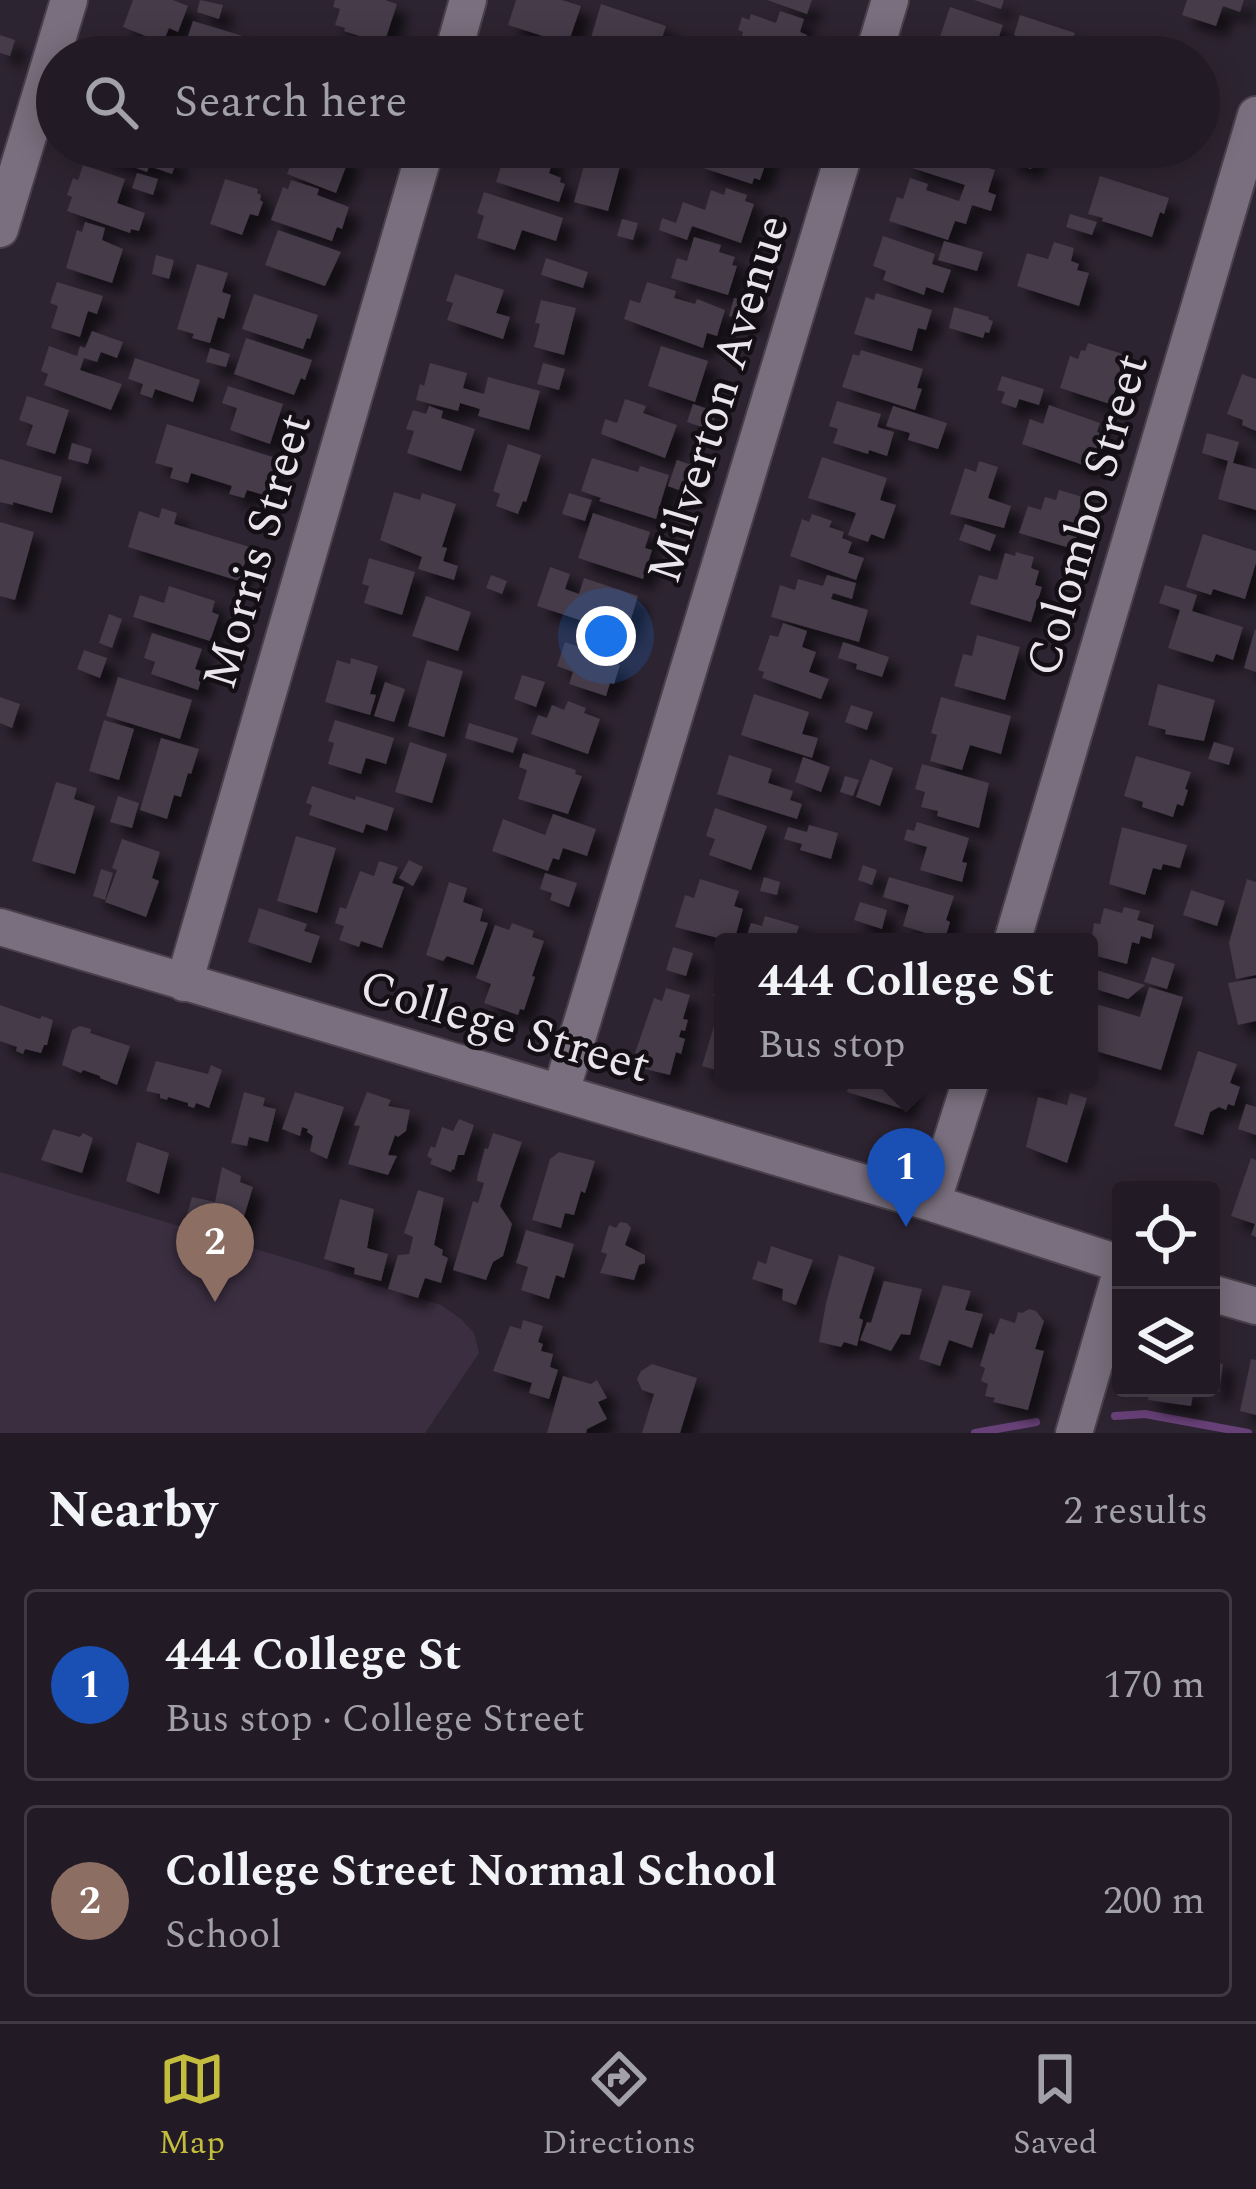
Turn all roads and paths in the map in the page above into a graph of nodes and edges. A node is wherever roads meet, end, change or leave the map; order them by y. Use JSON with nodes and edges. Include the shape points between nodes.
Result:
{"nodes":[{"id":1,"x":69,"y":0,"type":"edge"},
{"id":2,"x":468,"y":0,"type":"edge"},
{"id":3,"x":890,"y":0,"type":"edge"},
{"id":4,"x":58,"y":36,"type":"edge"},
{"id":5,"x":458,"y":36,"type":"edge"},
{"id":6,"x":879,"y":36,"type":"edge"},
{"id":7,"x":36,"y":110,"type":"edge"},
{"id":8,"x":1256,"y":115,"type":"edge"},
{"id":9,"x":420,"y":168,"type":"edge"},
{"id":10,"x":840,"y":168,"type":"edge"},
{"id":11,"x":0,"y":229,"type":"edge"},
{"id":12,"x":0,"y":927,"type":"edge"},
{"id":13,"x":1015,"y":933,"type":"edge"},
{"id":14,"x":184,"y":983,"type":"junction"},
{"id":15,"x":968,"y":1089,"type":"edge"},
{"id":16,"x":560,"y":1092,"type":"junction"},
{"id":17,"x":932,"y":1203,"type":"junction"},
{"id":18,"x":1112,"y":1265,"type":"edge"},
{"id":19,"x":1115,"y":1289,"type":"edge"},
{"id":20,"x":1220,"y":1296,"type":"edge"},
{"id":21,"x":1256,"y":1306,"type":"edge"},
{"id":22,"x":1073,"y":1433,"type":"edge"}],
"edges":[{"from":1,"to":4,"type":"street"},
{"from":2,"to":5,"type":"street"},
{"from":3,"to":6,"type":"street"},
{"from":7,"to":11,"type":"street"},
{"from":8,"to":13,"type":"street","name":"Colombo Street"},
{"from":9,"to":14,"type":"street","name":"Morris Street"},
{"from":10,"to":16,"type":"street","name":"Milverton Avenue"},
{"from":12,"to":14,"type":"street","name":"College Street"},
{"from":14,"to":16,"type":"street","name":"College Street"},
{"from":15,"to":17,"type":"street"},
{"from":16,"to":17,"type":"street","name":"College Street"},
{"from":17,"to":18,"type":"street","name":"College Street"},
{"from":19,"to":22,"type":"street"},
{"from":20,"to":21,"type":"street"}]}
